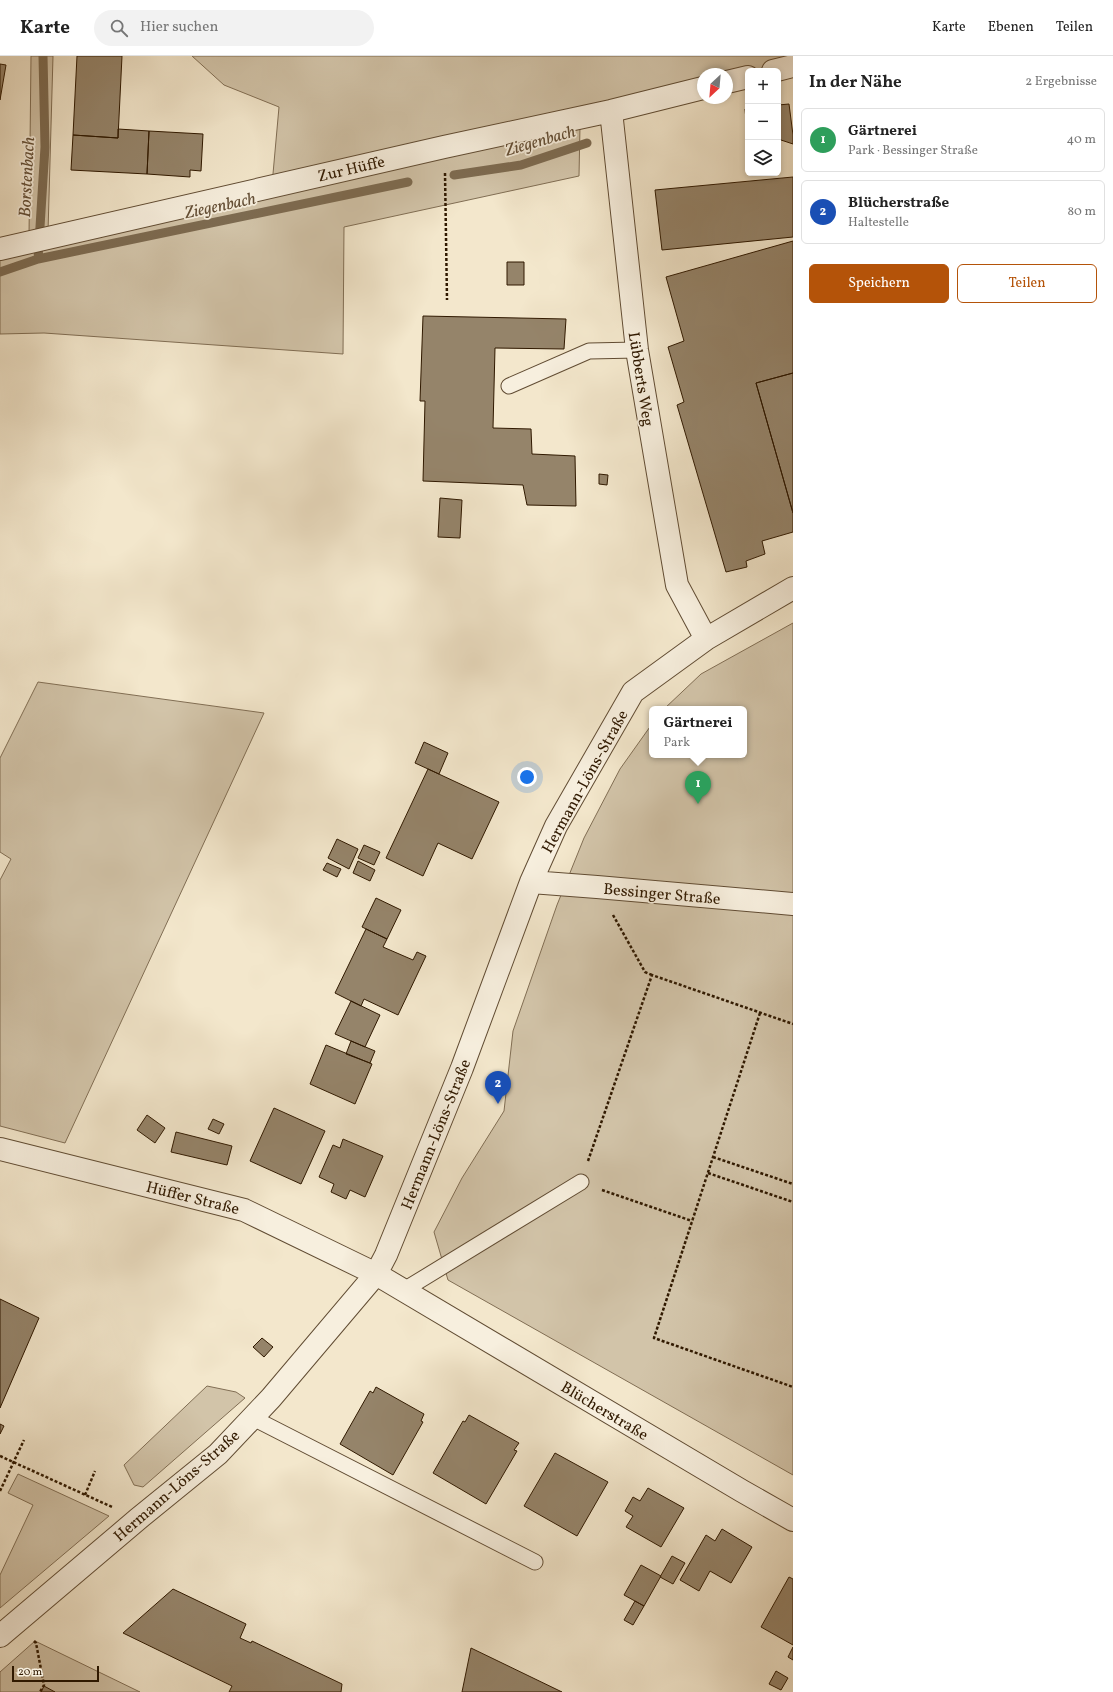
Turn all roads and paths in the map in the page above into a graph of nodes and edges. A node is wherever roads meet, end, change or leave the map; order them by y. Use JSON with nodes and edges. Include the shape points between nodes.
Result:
{"nodes":[{"id":1,"x":793,"y":66,"type":"edge"},
{"id":2,"x":781,"y":69,"type":"edge"},
{"id":3,"x":745,"y":78,"type":"edge"},
{"id":4,"x":733,"y":81,"type":"edge"},
{"id":5,"x":697,"y":90,"type":"edge"},
{"id":6,"x":612,"y":111,"type":"junction"},
{"id":7,"x":444,"y":147,"type":"junction"},
{"id":8,"x":0,"y":249,"type":"edge"},
{"id":9,"x":447,"y":300,"type":"dead end"},
{"id":10,"x":637,"y":350,"type":"junction"},
{"id":11,"x":509,"y":386,"type":"dead end"},
{"id":12,"x":793,"y":588,"type":"edge"},
{"id":13,"x":706,"y":639,"type":"junction"},
{"id":14,"x":531,"y":882,"type":"junction"},
{"id":15,"x":597,"y":887,"type":"junction"},
{"id":16,"x":793,"y":904,"type":"edge"},
{"id":17,"x":652,"y":975,"type":"junction"},
{"id":18,"x":760,"y":1013,"type":"junction"},
{"id":19,"x":793,"y":1024,"type":"edge"},
{"id":20,"x":0,"y":1149,"type":"edge"},
{"id":21,"x":713,"y":1157,"type":"junction"},
{"id":22,"x":708,"y":1173,"type":"junction"},
{"id":23,"x":581,"y":1182,"type":"junction"},
{"id":24,"x":793,"y":1184,"type":"edge"},
{"id":25,"x":793,"y":1202,"type":"edge"},
{"id":26,"x":692,"y":1221,"type":"junction"},
{"id":27,"x":376,"y":1274,"type":"junction"},
{"id":28,"x":404,"y":1290,"type":"junction"},
{"id":29,"x":793,"y":1387,"type":"edge"},
{"id":30,"x":253,"y":1418,"type":"junction"},
{"id":31,"x":24,"y":1440,"type":"dead end"},
{"id":32,"x":0,"y":1456,"type":"edge"},
{"id":33,"x":13,"y":1462,"type":"junction"},
{"id":34,"x":95,"y":1472,"type":"dead end"},
{"id":35,"x":0,"y":1491,"type":"edge"},
{"id":36,"x":85,"y":1495,"type":"junction"},
{"id":37,"x":138,"y":1519,"type":"junction"},
{"id":38,"x":793,"y":1520,"type":"edge"},
{"id":39,"x":535,"y":1562,"type":"dead end"},
{"id":40,"x":6,"y":1627,"type":"edge"},
{"id":41,"x":40,"y":1692,"type":"edge"}],
"edges":[{"from":1,"to":2,"type":"street"},
{"from":3,"to":4,"type":"street"},
{"from":5,"to":6,"type":"street","name":"Zur Hüffe"},
{"from":6,"to":7,"type":"street","name":"Zur Hüffe"},
{"from":6,"to":10,"type":"street","name":"Lübberts Weg"},
{"from":7,"to":8,"type":"street","name":"Zur Hüffe"},
{"from":7,"to":9,"type":"path"},
{"from":10,"to":11,"type":"lane","via":[[589,351]]},
{"from":10,"to":13,"type":"street","name":"Lübberts Weg","via":[[677,585]]},
{"from":12,"to":13,"type":"street","name":"Hermann-Löns-Straße"},
{"from":13,"to":14,"type":"street","name":"Hermann-Löns-Straße","via":[[634,692],[556,826]]},
{"from":14,"to":15,"type":"street","name":"Bessinger Straße"},
{"from":14,"to":27,"type":"street","name":"Hermann-Löns-Straße","via":[[462,1068]]},
{"from":15,"to":16,"type":"street","name":"Bessinger Straße"},
{"from":15,"to":17,"type":"path","via":[[645,972]]},
{"from":17,"to":18,"type":"path"},
{"from":17,"to":23,"type":"path"},
{"from":18,"to":19,"type":"path"},
{"from":18,"to":21,"type":"path"},
{"from":20,"to":27,"type":"street","name":"Hüffer Straße","via":[[244,1210]]},
{"from":21,"to":22,"type":"path"},
{"from":21,"to":24,"type":"path"},
{"from":22,"to":25,"type":"path"},
{"from":22,"to":26,"type":"path"},
{"from":23,"to":26,"type":"path"},
{"from":23,"to":28,"type":"lane"},
{"from":26,"to":29,"type":"path","via":[[654,1338]]},
{"from":27,"to":28,"type":"street","name":"Blücherstraße"},
{"from":27,"to":30,"type":"street","name":"Hermann-Löns-Straße"},
{"from":28,"to":38,"type":"street","name":"Blücherstraße"},
{"from":30,"to":37,"type":"street","name":"Hermann-Löns-Straße","via":[[218,1454]]},
{"from":30,"to":39,"type":"lane"},
{"from":31,"to":33,"type":"path"},
{"from":32,"to":33,"type":"path"},
{"from":33,"to":35,"type":"path"},
{"from":33,"to":36,"type":"path"},
{"from":34,"to":36,"type":"path"},
{"from":36,"to":37,"type":"path"},
{"from":37,"to":40,"type":"street","name":"Hermann-Löns-Straße"},
{"from":40,"to":41,"type":"path","via":[[36,1643],[44,1685]]}]}
